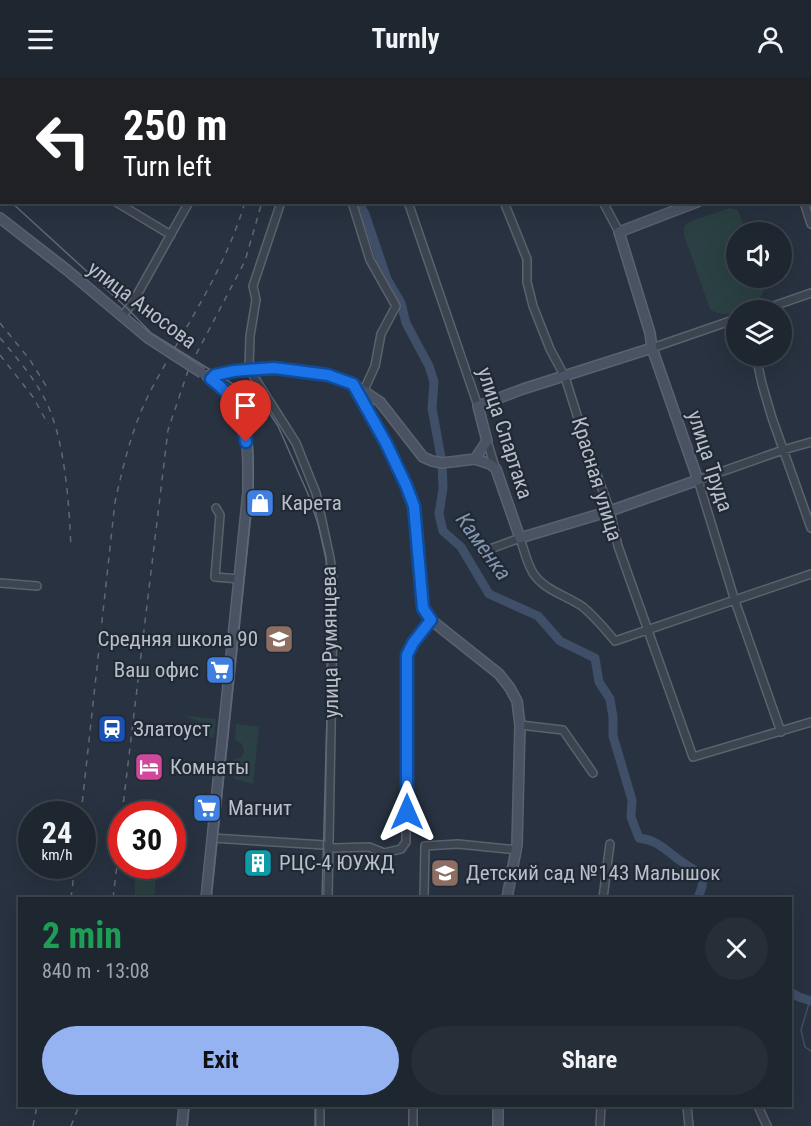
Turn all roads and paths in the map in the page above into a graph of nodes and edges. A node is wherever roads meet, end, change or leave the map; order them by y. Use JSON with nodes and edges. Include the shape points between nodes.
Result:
{"nodes":[{"id":1,"x":119,"y":204,"type":"edge"},
{"id":2,"x":188,"y":204,"type":"edge"},
{"id":3,"x":280,"y":204,"type":"edge"},
{"id":4,"x":353,"y":204,"type":"edge"},
{"id":5,"x":409,"y":204,"type":"edge"},
{"id":6,"x":505,"y":204,"type":"edge"},
{"id":7,"x":604,"y":204,"type":"edge"},
{"id":8,"x":692,"y":204,"type":"edge"},
{"id":9,"x":805,"y":204,"type":"edge"},
{"id":10,"x":0,"y":218,"type":"edge"},
{"id":11,"x":811,"y":224,"type":"edge"},
{"id":12,"x":619,"y":232,"type":"junction"},
{"id":13,"x":171,"y":235,"type":"junction"},
{"id":14,"x":811,"y":293,"type":"edge"},
{"id":15,"x":791,"y":300,"type":"edge"},
{"id":16,"x":122,"y":316,"type":"junction"},
{"id":17,"x":726,"y":323,"type":"edge"},
{"id":18,"x":652,"y":348,"type":"junction"},
{"id":19,"x":758,"y":366,"type":"edge"},
{"id":20,"x":249,"y":369,"type":"junction"},
{"id":21,"x":565,"y":376,"type":"junction"},
{"id":22,"x":211,"y":379,"type":"junction"},
{"id":23,"x":353,"y":384,"type":"junction"},
{"id":24,"x":364,"y":390,"type":"junction"},
{"id":25,"x":478,"y":406,"type":"junction"},
{"id":26,"x":487,"y":441,"type":"junction"},
{"id":27,"x":811,"y":442,"type":"edge"},
{"id":28,"x":783,"y":450,"type":"junction"},
{"id":29,"x":475,"y":459,"type":"junction"},
{"id":30,"x":496,"y":469,"type":"junction"},
{"id":31,"x":698,"y":480,"type":"junction"},
{"id":32,"x":216,"y":508,"type":"dead end"},
{"id":33,"x":610,"y":511,"type":"junction"},
{"id":34,"x":811,"y":528,"type":"edge"},
{"id":35,"x":520,"y":538,"type":"junction"},
{"id":36,"x":482,"y":552,"type":"dead end"},
{"id":37,"x":811,"y":574,"type":"edge"},
{"id":38,"x":240,"y":579,"type":"junction"},
{"id":39,"x":0,"y":583,"type":"edge"},
{"id":40,"x":38,"y":586,"type":"dead end"},
{"id":41,"x":735,"y":601,"type":"junction"},
{"id":42,"x":431,"y":620,"type":"junction"},
{"id":43,"x":649,"y":630,"type":"junction"},
{"id":44,"x":811,"y":722,"type":"edge"},
{"id":45,"x":520,"y":725,"type":"junction"},
{"id":46,"x":781,"y":732,"type":"junction"},
{"id":47,"x":593,"y":773,"type":"dead end"},
{"id":48,"x":212,"y":838,"type":"junction"},
{"id":49,"x":610,"y":844,"type":"dead end"},
{"id":50,"x":329,"y":847,"type":"junction"},
{"id":51,"x":517,"y":850,"type":"junction"},
{"id":52,"x":206,"y":897,"type":"edge"},
{"id":53,"x":328,"y":897,"type":"edge"},
{"id":54,"x":424,"y":897,"type":"edge"},
{"id":55,"x":507,"y":897,"type":"edge"},
{"id":56,"x":603,"y":897,"type":"edge"},
{"id":57,"x":184,"y":1107,"type":"edge"},
{"id":58,"x":320,"y":1107,"type":"edge"},
{"id":59,"x":413,"y":1107,"type":"edge"},
{"id":60,"x":498,"y":1107,"type":"edge"},
{"id":61,"x":601,"y":1107,"type":"edge"},
{"id":62,"x":687,"y":1107,"type":"edge"},
{"id":63,"x":758,"y":1107,"type":"edge"},
{"id":64,"x":182,"y":1126,"type":"edge"},
{"id":65,"x":320,"y":1126,"type":"edge"},
{"id":66,"x":413,"y":1126,"type":"edge"},
{"id":67,"x":498,"y":1126,"type":"edge"},
{"id":68,"x":600,"y":1126,"type":"edge"},
{"id":69,"x":689,"y":1126,"type":"edge"},
{"id":70,"x":767,"y":1126,"type":"edge"}],
"edges":[{"from":1,"to":13,"type":"street"},
{"from":2,"to":13,"type":"street"},
{"from":3,"to":20,"type":"street","via":[[253,286],[256,300]]},
{"from":4,"to":24,"type":"street","via":[[374,271],[396,306],[381,334],[375,366]]},
{"from":5,"to":25,"type":"street","name":"улица Спартака"},
{"from":6,"to":21,"type":"street","name":"Красная улица","via":[[527,259],[533,306]]},
{"from":7,"to":12,"type":"street","name":"улица Труда"},
{"from":8,"to":12,"type":"street"},
{"from":9,"to":11,"type":"street"},
{"from":10,"to":16,"type":"street","name":"улица Аносова"},
{"from":12,"to":18,"type":"street","name":"улица Труда"},
{"from":13,"to":16,"type":"street"},
{"from":14,"to":15,"type":"street"},
{"from":16,"to":22,"type":"street","name":"улица Аносова","bridge":true},
{"from":17,"to":18,"type":"street"},
{"from":18,"to":21,"type":"street"},
{"from":18,"to":31,"type":"street","name":"улица Труда"},
{"from":19,"to":28,"type":"street"},
{"from":20,"to":22,"type":"street","via":[[217,374]]},
{"from":20,"to":23,"type":"street","via":[[328,375]]},
{"from":20,"to":50,"type":"street","name":"улица Румянцева","via":[[296,443],[316,493],[330,558],[333,616]]},
{"from":21,"to":25,"type":"street"},
{"from":21,"to":33,"type":"street","name":"Красная улица"},
{"from":22,"to":38,"type":"street","name":"улица Аносова","via":[[238,407],[248,455]]},
{"from":23,"to":24,"type":"street"},
{"from":23,"to":42,"type":"street","via":[[386,443],[414,506],[420,594]]},
{"from":24,"to":29,"type":"street","via":[[380,402],[423,457],[452,462]]},
{"from":25,"to":26,"type":"street","name":"улица Спартака"},
{"from":26,"to":29,"type":"street"},
{"from":26,"to":30,"type":"street","name":"улица Спартака"},
{"from":27,"to":28,"type":"street"},
{"from":28,"to":31,"type":"street"},
{"from":28,"to":34,"type":"street"},
{"from":29,"to":30,"type":"street"},
{"from":30,"to":35,"type":"street","name":"улица Спартака"},
{"from":31,"to":33,"type":"street"},
{"from":31,"to":41,"type":"street","name":"улица Труда"},
{"from":32,"to":38,"type":"street","via":[[220,515],[215,578]]},
{"from":33,"to":35,"type":"street"},
{"from":33,"to":43,"type":"street","name":"Красная улица","via":[[618,546]]},
{"from":35,"to":36,"type":"street"},
{"from":35,"to":43,"type":"street","name":"улица Спартака","via":[[541,583],[582,607],[615,641]]},
{"from":37,"to":41,"type":"street"},
{"from":38,"to":48,"type":"street","name":"улица Аносова"},
{"from":39,"to":40,"type":"street"},
{"from":41,"to":43,"type":"street"},
{"from":41,"to":46,"type":"street","name":"улица Труда"},
{"from":42,"to":45,"type":"street","via":[[499,674],[517,701]]},
{"from":42,"to":50,"type":"street","via":[[407,655],[406,842],[401,849],[384,853],[369,847]]},
{"from":43,"to":46,"type":"street","name":"Красная улица","via":[[693,758]]},
{"from":44,"to":46,"type":"street"},
{"from":45,"to":47,"type":"street","via":[[563,730]]},
{"from":45,"to":51,"type":"street"},
{"from":48,"to":50,"type":"street"},
{"from":48,"to":52,"type":"street","name":"улица Аносова"},
{"from":49,"to":56,"type":"street"},
{"from":50,"to":53,"type":"street","name":"улица Румянцева"},
{"from":51,"to":54,"type":"street","via":[[458,844],[425,846]]},
{"from":51,"to":55,"type":"street"},
{"from":57,"to":64,"type":"street"},
{"from":58,"to":65,"type":"street"},
{"from":59,"to":66,"type":"street"},
{"from":60,"to":67,"type":"street"},
{"from":61,"to":68,"type":"street"},
{"from":62,"to":69,"type":"street"},
{"from":63,"to":70,"type":"street"}]}
